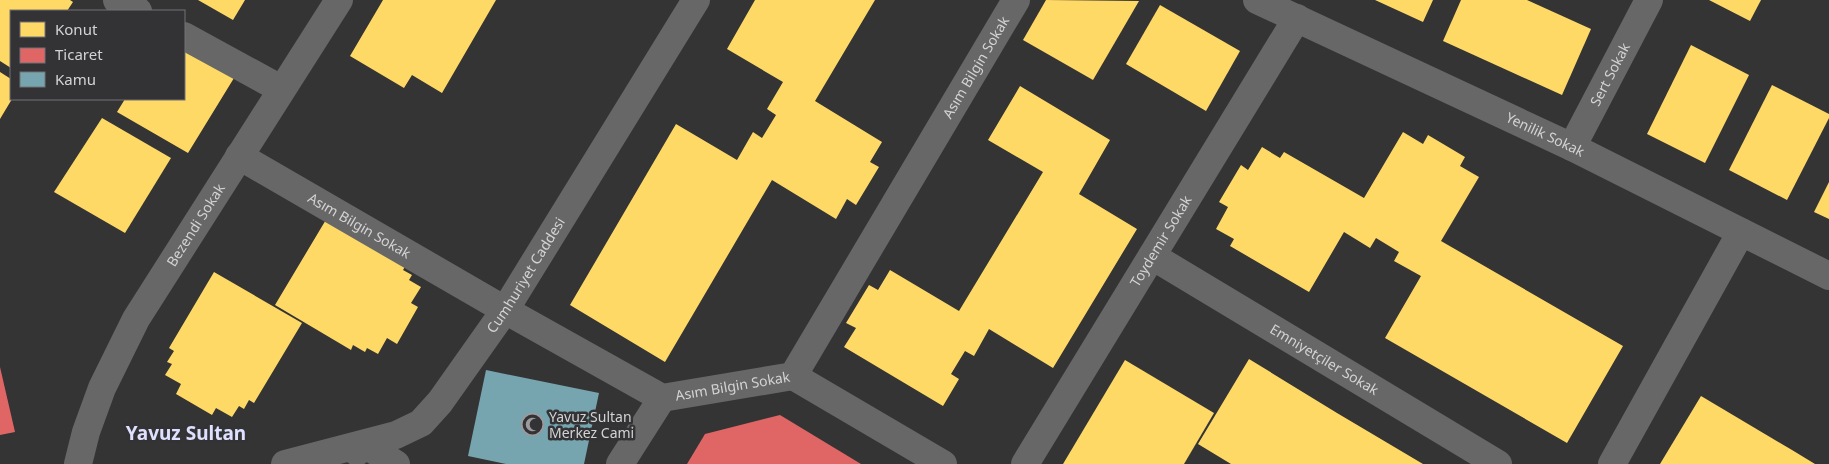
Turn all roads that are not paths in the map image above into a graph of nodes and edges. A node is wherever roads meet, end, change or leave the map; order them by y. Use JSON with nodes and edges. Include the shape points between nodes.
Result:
{"nodes":[{"id":1,"x":117,"y":0,"type":"edge"},
{"id":2,"x":339,"y":0,"type":"edge"},
{"id":3,"x":696,"y":0,"type":"edge"},
{"id":4,"x":1016,"y":0,"type":"edge"},
{"id":5,"x":1257,"y":0,"type":"edge"},
{"id":6,"x":1649,"y":0,"type":"edge"},
{"id":7,"x":136,"y":10,"type":"edge"},
{"id":8,"x":1297,"y":18,"type":"junction"},
{"id":9,"x":185,"y":37,"type":"edge"},
{"id":10,"x":282,"y":89,"type":"junction"},
{"id":11,"x":1572,"y":147,"type":"junction"},
{"id":12,"x":239,"y":156,"type":"junction"},
{"id":13,"x":1741,"y":232,"type":"junction"},
{"id":14,"x":1152,"y":256,"type":"junction"},
{"id":15,"x":1829,"y":276,"type":"edge"},
{"id":16,"x":506,"y":310,"type":"junction"},
{"id":17,"x":793,"y":376,"type":"junction"},
{"id":18,"x":662,"y":398,"type":"junction"},
{"id":19,"x":364,"y":444,"type":"junction"},
{"id":20,"x":78,"y":464,"type":"edge"},
{"id":21,"x":285,"y":464,"type":"edge"},
{"id":22,"x":346,"y":464,"type":"edge"},
{"id":23,"x":396,"y":464,"type":"edge"},
{"id":24,"x":620,"y":464,"type":"edge"},
{"id":25,"x":943,"y":464,"type":"edge"},
{"id":26,"x":1025,"y":464,"type":"edge"},
{"id":27,"x":1498,"y":464,"type":"edge"},
{"id":28,"x":1612,"y":464,"type":"edge"}],
"edges":[{"from":1,"to":7,"type":"street"},
{"from":2,"to":10,"type":"street","name":"Bezendi Sokak"},
{"from":3,"to":16,"type":"street","name":"Cumhuriyet Caddesi"},
{"from":4,"to":17,"type":"street","name":"Asım Bilgin Sokak"},
{"from":5,"to":8,"type":"street","name":"Yenilik Sokak"},
{"from":6,"to":11,"type":"street","name":"Sert Sokak"},
{"from":8,"to":11,"type":"street","name":"Yenilik Sokak"},
{"from":8,"to":14,"type":"street","name":"Toydemir Sokak"},
{"from":9,"to":10,"type":"street"},
{"from":10,"to":12,"type":"street","name":"Bezendi Sokak"},
{"from":11,"to":13,"type":"street","name":"Yenilik Sokak"},
{"from":12,"to":16,"type":"street","name":"Asım Bilgin Sokak"},
{"from":12,"to":20,"type":"street","name":"Bezendi Sokak","via":[[136,319],[102,388]]},
{"from":13,"to":15,"type":"street","name":"Yenilik Sokak"},
{"from":13,"to":28,"type":"street"},
{"from":14,"to":26,"type":"street","name":"Toydemir Sokak"},
{"from":14,"to":27,"type":"street","name":"Emniyetçiler Sokak"},
{"from":16,"to":18,"type":"street","name":"Asım Bilgin Sokak"},
{"from":16,"to":19,"type":"street","name":"Cumhuriyet Caddesi","via":[[440,402],[421,423],[396,435]]},
{"from":17,"to":18,"type":"street","name":"Asım Bilgin Sokak"},
{"from":17,"to":25,"type":"street"},
{"from":18,"to":24,"type":"street"},
{"from":19,"to":21,"type":"street","name":"Cumhuriyet Caddesi"},
{"from":19,"to":22,"type":"street"},
{"from":19,"to":23,"type":"street"}]}
